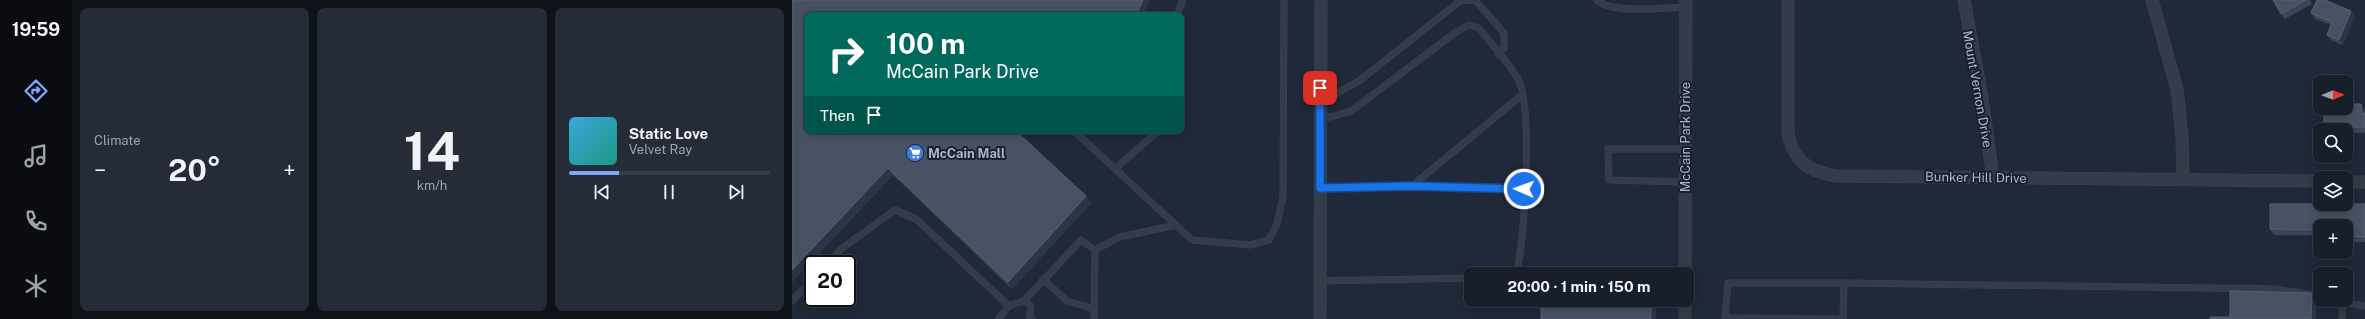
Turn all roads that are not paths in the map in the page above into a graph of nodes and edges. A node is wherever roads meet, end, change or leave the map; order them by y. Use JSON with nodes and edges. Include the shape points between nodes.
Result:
{"nodes":[{"id":1,"x":1182,"y":0,"type":"edge"},
{"id":2,"x":1284,"y":0,"type":"edge"},
{"id":3,"x":1321,"y":0,"type":"edge"},
{"id":4,"x":1597,"y":0,"type":"edge"},
{"id":5,"x":1788,"y":0,"type":"edge"},
{"id":6,"x":1964,"y":0,"type":"edge"},
{"id":7,"x":2152,"y":0,"type":"edge"},
{"id":8,"x":1686,"y":4,"type":"edge"},
{"id":9,"x":1178,"y":12,"type":"edge"},
{"id":10,"x":1498,"y":54,"type":"junction"},
{"id":11,"x":1522,"y":95,"type":"junction"},
{"id":12,"x":1320,"y":103,"type":"junction"},
{"id":13,"x":1320,"y":117,"type":"junction"},
{"id":14,"x":1077,"y":134,"type":"edge"},
{"id":15,"x":1155,"y":134,"type":"edge"},
{"id":16,"x":1685,"y":149,"type":"junction"},
{"id":17,"x":1115,"y":169,"type":"junction"},
{"id":18,"x":1993,"y":178,"type":"junction"},
{"id":19,"x":2183,"y":180,"type":"junction"},
{"id":20,"x":2313,"y":181,"type":"edge"},
{"id":21,"x":1685,"y":182,"type":"junction"},
{"id":22,"x":2353,"y":182,"type":"edge"},
{"id":23,"x":2365,"y":182,"type":"edge"},
{"id":24,"x":1412,"y":186,"type":"junction"},
{"id":25,"x":1320,"y":188,"type":"junction"},
{"id":26,"x":1524,"y":189,"type":"junction"},
{"id":27,"x":1176,"y":225,"type":"junction"},
{"id":28,"x":1096,"y":250,"type":"junction"},
{"id":29,"x":835,"y":255,"type":"edge"},
{"id":30,"x":1518,"y":267,"type":"edge"},
{"id":31,"x":1685,"y":267,"type":"edge"},
{"id":32,"x":1464,"y":278,"type":"edge"},
{"id":33,"x":1043,"y":279,"type":"junction"},
{"id":34,"x":1320,"y":281,"type":"junction"},
{"id":35,"x":1844,"y":283,"type":"junction"},
{"id":36,"x":804,"y":288,"type":"edge"},
{"id":37,"x":2313,"y":295,"type":"edge"},
{"id":38,"x":1025,"y":300,"type":"junction"},
{"id":39,"x":792,"y":301,"type":"edge"},
{"id":40,"x":2353,"y":304,"type":"edge"},
{"id":41,"x":1009,"y":306,"type":"junction"},
{"id":42,"x":2365,"y":306,"type":"edge"},
{"id":43,"x":1685,"y":307,"type":"edge"},
{"id":44,"x":2343,"y":307,"type":"edge"},
{"id":45,"x":1094,"y":309,"type":"junction"},
{"id":46,"x":1725,"y":318,"type":"edge"},
{"id":47,"x":1843,"y":318,"type":"edge"},
{"id":48,"x":998,"y":319,"type":"edge"},
{"id":49,"x":1032,"y":319,"type":"edge"},
{"id":50,"x":1094,"y":319,"type":"edge"},
{"id":51,"x":1320,"y":319,"type":"edge"},
{"id":52,"x":1685,"y":319,"type":"edge"},
{"id":53,"x":2342,"y":319,"type":"edge"}],
"edges":[{"from":1,"to":9,"type":"lane"},
{"from":2,"to":27,"type":"lane","via":[[1283,197],[1277,224],[1269,240],[1250,245],[1192,240]]},
{"from":3,"to":12,"type":"street"},
{"from":4,"to":8,"type":"lane","via":[[1601,5],[1621,8]]},
{"from":5,"to":18,"type":"street","name":"Bunker Hill Drive","via":[[1788,135],[1791,147],[1807,167],[1836,176]]},
{"from":6,"to":18,"type":"street","name":"Mount Vernon Drive","via":[[1982,98]]},
{"from":7,"to":19,"type":"street","via":[[2177,89]]},
{"from":8,"to":16,"type":"street","name":"McCain Park Drive"},
{"from":10,"to":11,"type":"lane","via":[[1518,79]]},
{"from":10,"to":12,"type":"lane","via":[[1504,48],[1504,33],[1475,0],[1460,1],[1360,81]]},
{"from":10,"to":13,"type":"lane","via":[[1479,28],[1469,25],[1351,111],[1331,117]]},
{"from":11,"to":24,"type":"lane"},
{"from":11,"to":26,"type":"lane","via":[[1526,139]]},
{"from":12,"to":13,"type":"street"},
{"from":13,"to":25,"type":"street"},
{"from":14,"to":17,"type":"lane"},
{"from":15,"to":17,"type":"lane"},
{"from":16,"to":21,"type":"street","name":"McCain Park Drive"},
{"from":16,"to":21,"type":"lane","via":[[1608,149],[1609,180]]},
{"from":17,"to":27,"type":"lane"},
{"from":18,"to":19,"type":"street","name":"Bunker Hill Drive"},
{"from":19,"to":20,"type":"street","name":"Bunker Hill Drive"},
{"from":21,"to":31,"type":"street","name":"McCain Park Drive"},
{"from":22,"to":23,"type":"street"},
{"from":24,"to":25,"type":"lane"},
{"from":24,"to":26,"type":"lane"},
{"from":25,"to":34,"type":"street"},
{"from":26,"to":30,"type":"lane","via":[[1522,250]]},
{"from":27,"to":28,"type":"lane","via":[[1120,237]]},
{"from":28,"to":33,"type":"lane","via":[[1080,240]]},
{"from":28,"to":45,"type":"lane"},
{"from":29,"to":41,"type":"lane","via":[[895,210],[916,219]]},
{"from":32,"to":34,"type":"lane"},
{"from":33,"to":38,"type":"lane"},
{"from":33,"to":45,"type":"lane","via":[[1067,301]]},
{"from":34,"to":51,"type":"street"},
{"from":35,"to":37,"type":"lane","via":[[2275,289]]},
{"from":35,"to":46,"type":"lane","via":[[1728,283]]},
{"from":35,"to":47,"type":"lane"},
{"from":36,"to":39,"type":"lane"},
{"from":38,"to":41,"type":"lane"},
{"from":38,"to":49,"type":"lane","via":[[1031,307],[1029,316]]},
{"from":40,"to":42,"type":"lane"},
{"from":41,"to":48,"type":"lane"},
{"from":43,"to":52,"type":"street"},
{"from":44,"to":53,"type":"lane"},
{"from":45,"to":50,"type":"lane"},
{"from":46,"to":47,"type":"lane"}]}
